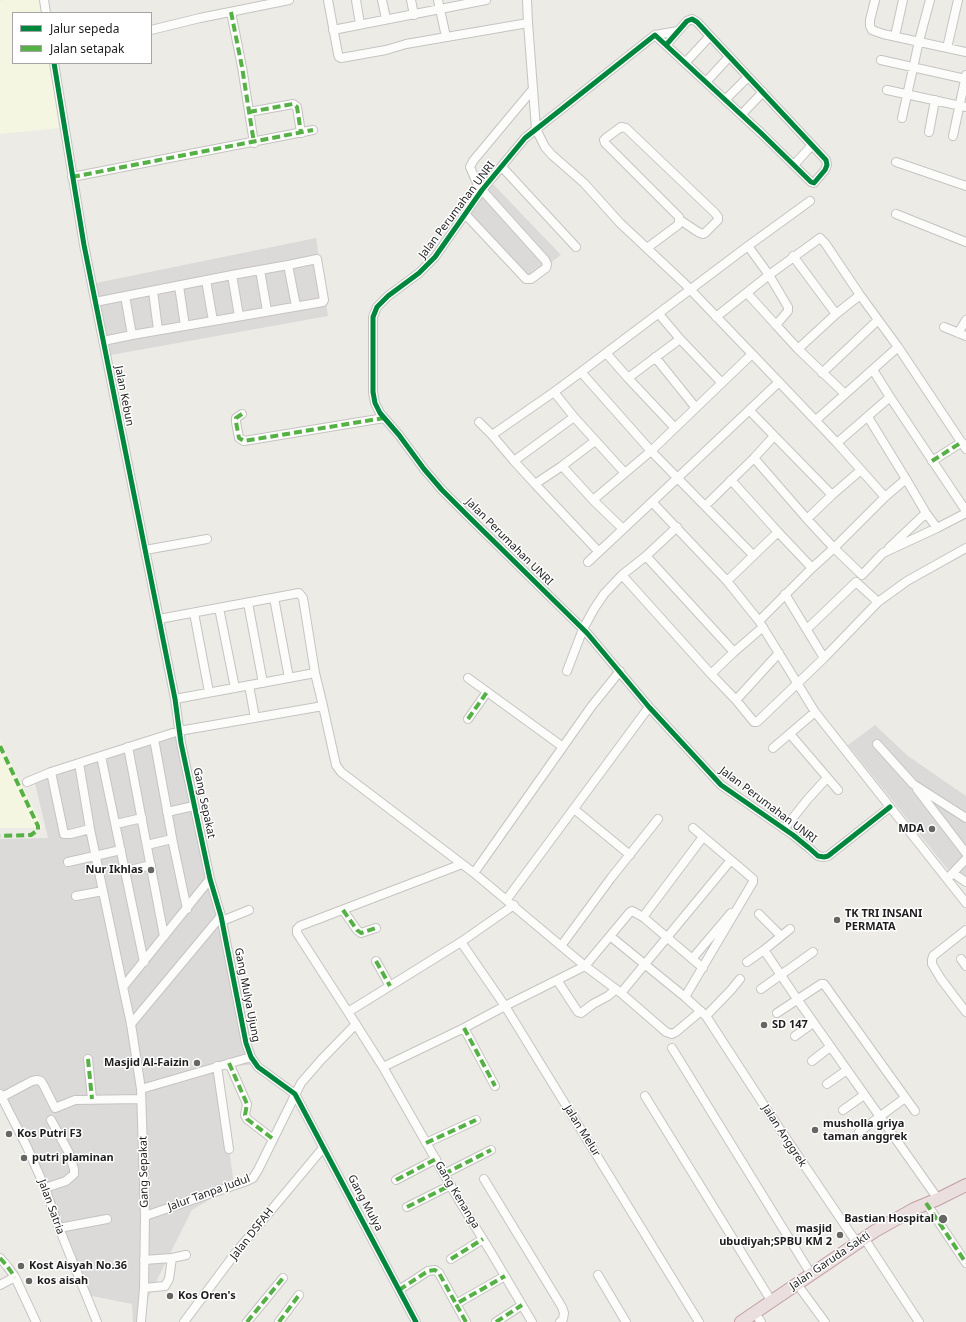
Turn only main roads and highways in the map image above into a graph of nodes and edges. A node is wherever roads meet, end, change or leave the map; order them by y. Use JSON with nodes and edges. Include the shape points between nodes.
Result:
{"nodes":[{"id":1,"x":966,"y":1185,"type":"edge"},
{"id":2,"x":758,"y":1317,"type":"edge"},
{"id":3,"x":741,"y":1322,"type":"edge"}],
"edges":[{"from":1,"to":2,"type":"highway","name":"Jalan Garuda Sakti","via":[[902,1215],[861,1241],[772,1302]]},
{"from":2,"to":3,"type":"highway","name":"Jalan Garuda Sakti"}]}
